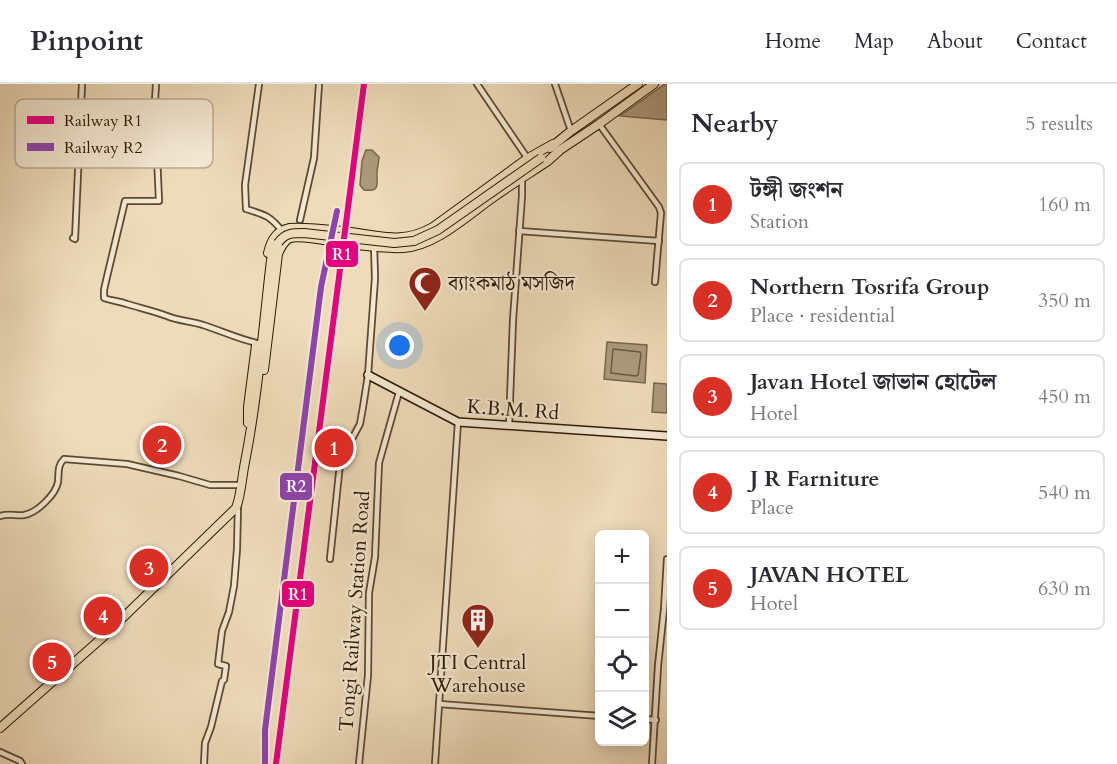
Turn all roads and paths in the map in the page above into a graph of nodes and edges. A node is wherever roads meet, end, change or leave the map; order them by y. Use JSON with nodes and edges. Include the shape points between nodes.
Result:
{"nodes":[{"id":1,"x":82,"y":84,"type":"edge"},
{"id":2,"x":156,"y":84,"type":"edge"},
{"id":3,"x":259,"y":84,"type":"edge"},
{"id":4,"x":319,"y":84,"type":"edge"},
{"id":5,"x":477,"y":84,"type":"edge"},
{"id":6,"x":555,"y":84,"type":"edge"},
{"id":7,"x":638,"y":84,"type":"edge"},
{"id":8,"x":654,"y":84,"type":"edge"},
{"id":9,"x":81,"y":99,"type":"edge"},
{"id":10,"x":155,"y":99,"type":"edge"},
{"id":11,"x":587,"y":119,"type":"junction"},
{"id":12,"x":596,"y":126,"type":"junction"},
{"id":13,"x":571,"y":131,"type":"junction"},
{"id":14,"x":553,"y":144,"type":"junction"},
{"id":15,"x":559,"y":151,"type":"junction"},
{"id":16,"x":542,"y":157,"type":"junction"},
{"id":17,"x":530,"y":161,"type":"junction"},
{"id":18,"x":78,"y":168,"type":"edge"},
{"id":19,"x":158,"y":168,"type":"edge"},
{"id":20,"x":522,"y":178,"type":"junction"},
{"id":21,"x":300,"y":220,"type":"dead end"},
{"id":22,"x":282,"y":230,"type":"junction"},
{"id":23,"x":519,"y":231,"type":"junction"},
{"id":24,"x":375,"y":236,"type":"junction"},
{"id":25,"x":73,"y":238,"type":"dead end"},
{"id":26,"x":290,"y":238,"type":"junction"},
{"id":27,"x":659,"y":241,"type":"junction"},
{"id":28,"x":374,"y":246,"type":"junction"},
{"id":29,"x":655,"y":282,"type":"dead end"},
{"id":30,"x":257,"y":343,"type":"junction"},
{"id":31,"x":368,"y":375,"type":"junction"},
{"id":32,"x":399,"y":392,"type":"junction"},
{"id":33,"x":458,"y":422,"type":"junction"},
{"id":34,"x":509,"y":426,"type":"junction"},
{"id":35,"x":667,"y":436,"type":"edge"},
{"id":36,"x":249,"y":445,"type":"junction"},
{"id":37,"x":241,"y":485,"type":"junction"},
{"id":38,"x":238,"y":503,"type":"junction"},
{"id":39,"x":0,"y":516,"type":"edge"},
{"id":40,"x":330,"y":559,"type":"dead end"},
{"id":41,"x":667,"y":559,"type":"edge"},
{"id":42,"x":439,"y":704,"type":"junction"},
{"id":43,"x":595,"y":716,"type":"edge"},
{"id":44,"x":649,"y":719,"type":"edge"},
{"id":45,"x":656,"y":720,"type":"junction"},
{"id":46,"x":0,"y":728,"type":"edge"},
{"id":47,"x":0,"y":752,"type":"edge"},
{"id":48,"x":22,"y":764,"type":"edge"},
{"id":49,"x":204,"y":764,"type":"edge"},
{"id":50,"x":359,"y":764,"type":"edge"},
{"id":51,"x":435,"y":764,"type":"edge"},
{"id":52,"x":652,"y":764,"type":"edge"}],
"edges":[{"from":1,"to":9,"type":"street"},
{"from":2,"to":10,"type":"street"},
{"from":3,"to":22,"type":"street","via":[[245,185],[246,209],[276,221]]},
{"from":4,"to":21,"type":"street","via":[[314,158]]},
{"from":5,"to":17,"type":"street"},
{"from":6,"to":13,"type":"street"},
{"from":7,"to":11,"type":"main road"},
{"from":8,"to":12,"type":"main road"},
{"from":11,"to":12,"type":"main road"},
{"from":11,"to":13,"type":"main road"},
{"from":12,"to":15,"type":"main road"},
{"from":12,"to":27,"type":"street","via":[[658,207]]},
{"from":13,"to":14,"type":"main road"},
{"from":14,"to":16,"type":"main road"},
{"from":14,"to":17,"type":"main road"},
{"from":15,"to":16,"type":"main road"},
{"from":15,"to":20,"type":"main road"},
{"from":16,"to":17,"type":"main road","bridge":true},
{"from":17,"to":24,"type":"main road","via":[[426,231],[411,237]]},
{"from":17,"to":36,"type":"main road","bridge":true,"via":[[438,230],[414,241],[394,243],[304,233],[284,237],[271,260]]},
{"from":18,"to":25,"type":"street"},
{"from":19,"to":30,"type":"street","via":[[159,201],[125,201],[104,298]]},
{"from":20,"to":23,"type":"street"},
{"from":20,"to":28,"type":"main road","via":[[432,239],[405,248]]},
{"from":22,"to":24,"type":"main road","via":[[320,229]]},
{"from":22,"to":26,"type":"street"},
{"from":22,"to":30,"type":"main road","via":[[274,237],[267,255]]},
{"from":23,"to":27,"type":"street"},
{"from":23,"to":34,"type":"street"},
{"from":24,"to":28,"type":"street"},
{"from":26,"to":28,"type":"main road"},
{"from":26,"to":36,"type":"main road","via":[[278,254],[260,401]]},
{"from":27,"to":29,"type":"street"},
{"from":28,"to":31,"type":"street"},
{"from":30,"to":36,"type":"main road","via":[[248,407]]},
{"from":31,"to":32,"type":"street","name":"K.B.M. Rd"},
{"from":31,"to":40,"type":"street","via":[[360,424],[342,446]]},
{"from":32,"to":33,"type":"street","name":"K.B.M. Rd"},
{"from":32,"to":50,"type":"street","name":"Tongi Railway Station Road","via":[[379,463],[375,556],[369,593],[368,675]]},
{"from":33,"to":34,"type":"street","name":"K.B.M. Rd"},
{"from":33,"to":42,"type":"street"},
{"from":34,"to":35,"type":"street","name":"K.B.M. Rd"},
{"from":36,"to":37,"type":"main road"},
{"from":37,"to":38,"type":"main road"},
{"from":37,"to":39,"type":"street","via":[[210,485],[127,464],[64,459],[58,470],[58,485],[36,510]]},
{"from":38,"to":46,"type":"main road","via":[[103,637]]},
{"from":38,"to":49,"type":"street","via":[[234,586],[218,664],[226,666],[205,743]]},
{"from":41,"to":45,"type":"street"},
{"from":42,"to":43,"type":"street"},
{"from":42,"to":51,"type":"street"},
{"from":44,"to":45,"type":"street"},
{"from":45,"to":52,"type":"street"},
{"from":47,"to":48,"type":"street"}]}
